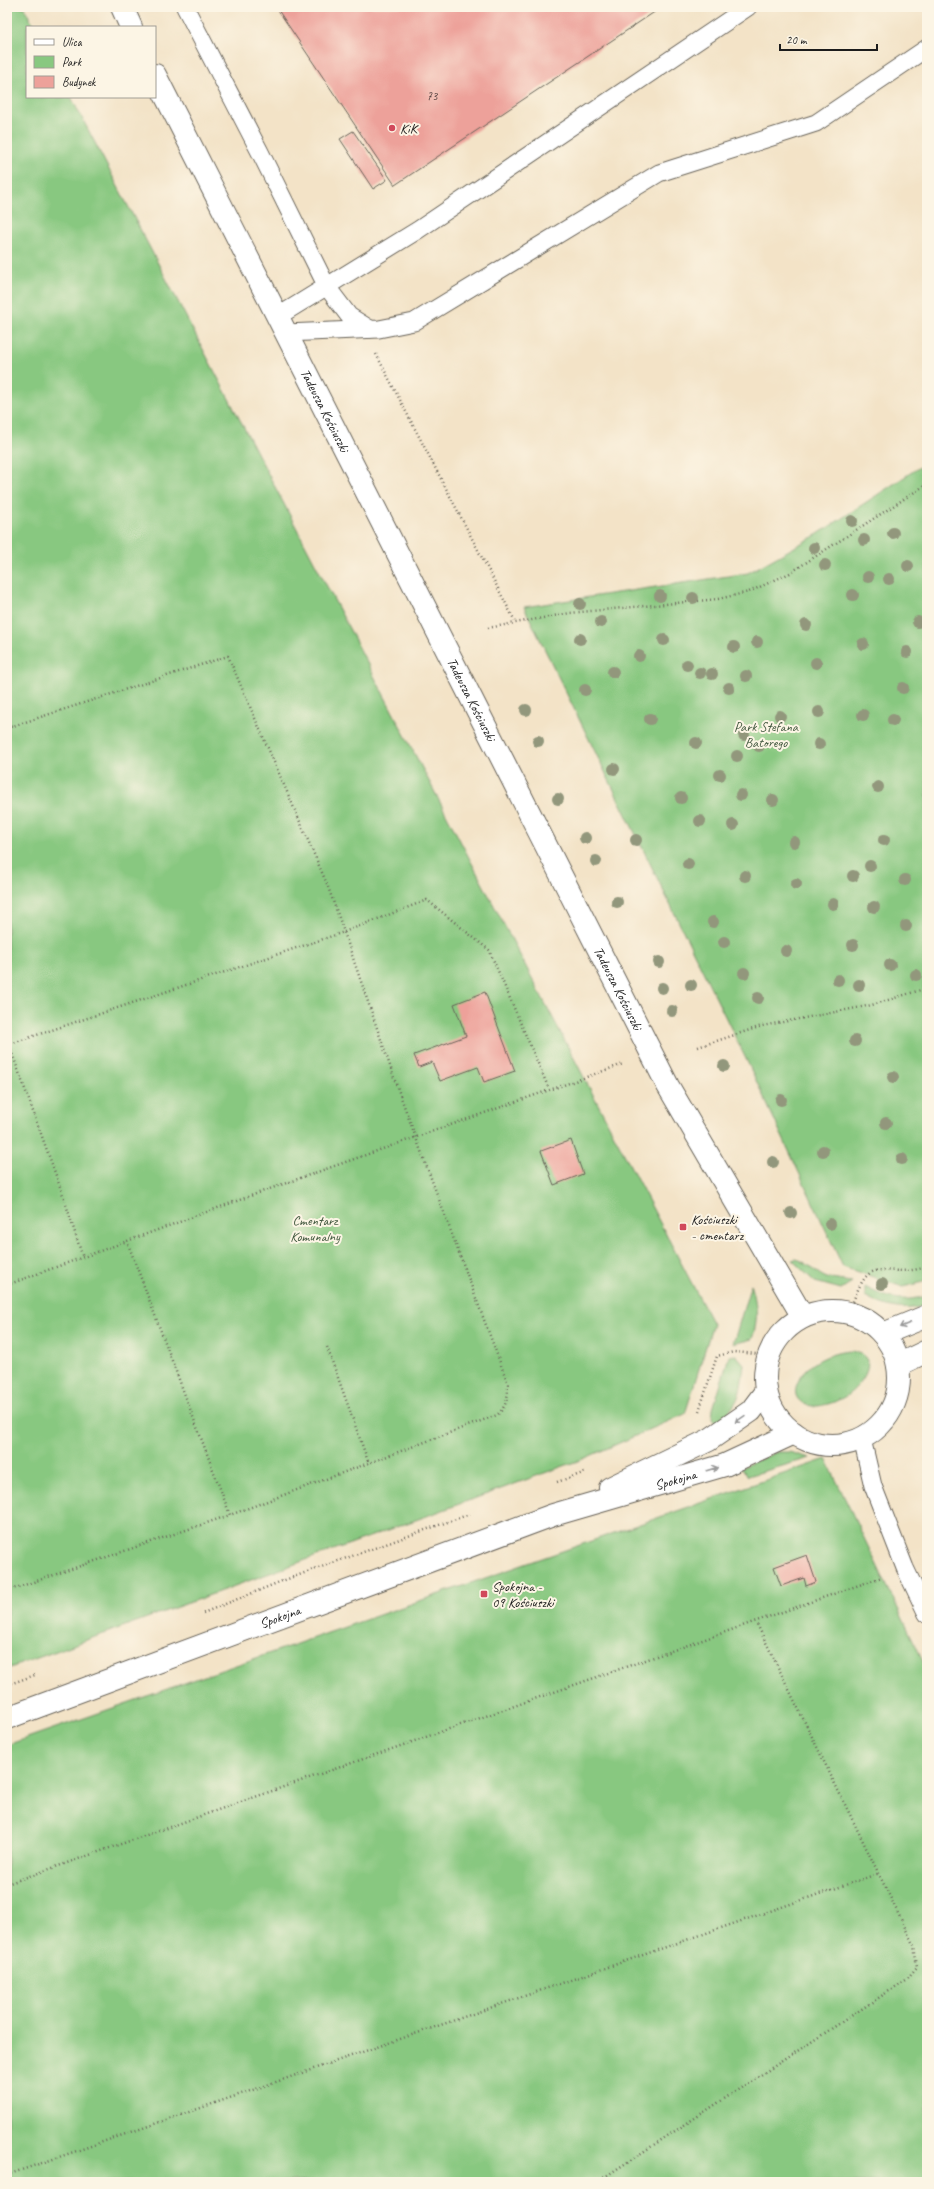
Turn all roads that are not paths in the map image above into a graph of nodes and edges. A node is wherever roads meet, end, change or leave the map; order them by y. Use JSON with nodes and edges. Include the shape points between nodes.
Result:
{"nodes":[{"id":1,"x":122,"y":7,"type":"edge"},
{"id":2,"x":184,"y":7,"type":"edge"},
{"id":3,"x":748,"y":7,"type":"edge"},
{"id":4,"x":132,"y":26,"type":"edge"},
{"id":5,"x":927,"y":48,"type":"edge"},
{"id":6,"x":156,"y":77,"type":"edge"},
{"id":7,"x":327,"y":287,"type":"junction"},
{"id":8,"x":281,"y":325,"type":"junction"},
{"id":9,"x":371,"y":329,"type":"junction"},
{"id":10,"x":927,"y":1316,"type":"edge"},
{"id":11,"x":803,"y":1317,"type":"junction"},
{"id":12,"x":883,"y":1334,"type":"junction"},
{"id":13,"x":927,"y":1351,"type":"edge"},
{"id":14,"x":898,"y":1365,"type":"junction"},
{"id":15,"x":766,"y":1390,"type":"junction"},
{"id":16,"x":794,"y":1433,"type":"junction"},
{"id":17,"x":862,"y":1439,"type":"junction"},
{"id":18,"x":553,"y":1515,"type":"junction"},
{"id":19,"x":927,"y":1614,"type":"edge"},
{"id":20,"x":7,"y":1718,"type":"edge"}],
"edges":[{"from":1,"to":4,"type":"street"},
{"from":2,"to":7,"type":"lane"},
{"from":3,"to":7,"type":"lane","via":[[418,230]]},
{"from":5,"to":9,"type":"lane","via":[[816,123],[659,173],[414,322]]},
{"from":6,"to":8,"type":"street","name":"Tadeusza Kościuszki"},
{"from":7,"to":8,"type":"lane"},
{"from":7,"to":9,"type":"lane","via":[[349,316]]},
{"from":8,"to":9,"type":"lane"},
{"from":8,"to":11,"type":"street","name":"Tadeusza Kościuszki","via":[[668,1086]]},
{"from":10,"to":12,"type":"street","one_way":true},
{"from":11,"to":12,"type":"street","via":[[837,1310],[870,1322]]},
{"from":11,"to":15,"type":"street","via":[[788,1327],[776,1340],[768,1355]]},
{"from":12,"to":14,"type":"street","via":[[893,1348]]},
{"from":13,"to":14,"type":"street"},
{"from":14,"to":17,"type":"street","via":[[896,1400],[876,1429]]},
{"from":15,"to":16,"type":"street","via":[[771,1407],[781,1422]]},
{"from":15,"to":18,"type":"street","name":"Spokojna","one_way":true,"via":[[752,1410],[709,1440]]},
{"from":16,"to":17,"type":"street","via":[[810,1441],[827,1445],[845,1444]]},
{"from":18,"to":16,"type":"street","name":"Spokojna","one_way":true,"via":[[725,1465]]},
{"from":17,"to":19,"type":"lane","via":[[872,1486],[905,1568]]},
{"from":18,"to":20,"type":"street","name":"Spokojna"}]}
